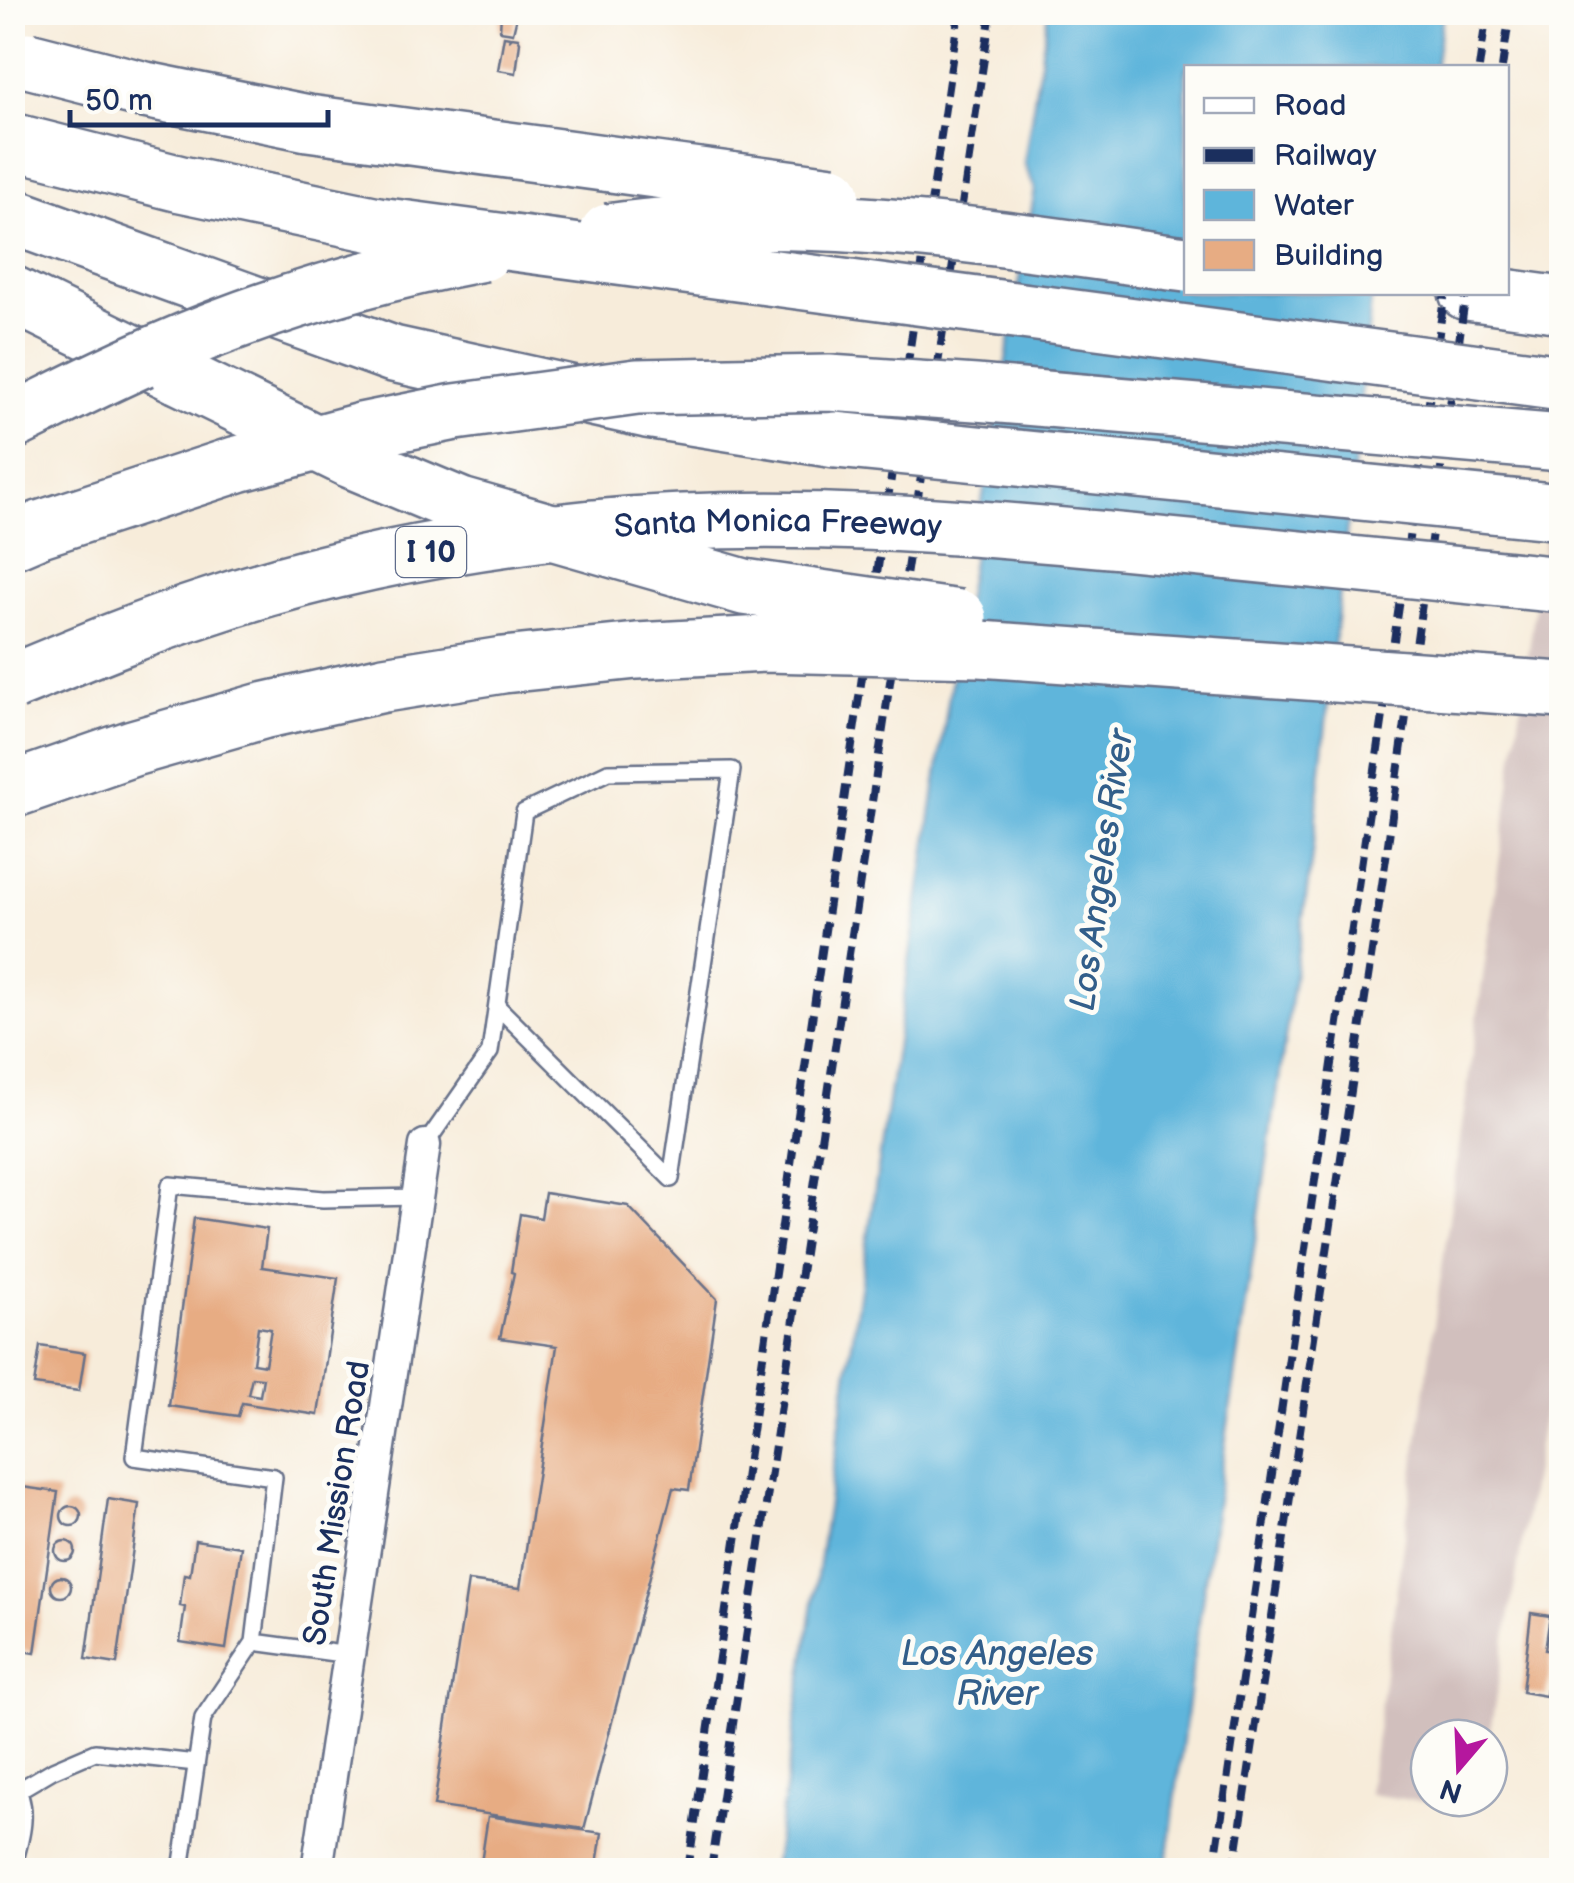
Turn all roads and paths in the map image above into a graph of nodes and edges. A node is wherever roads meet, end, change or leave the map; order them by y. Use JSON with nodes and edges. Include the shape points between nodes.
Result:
{"nodes":[{"id":1,"x":12,"y":55,"type":"edge"},
{"id":2,"x":12,"y":141,"type":"edge"},
{"id":3,"x":12,"y":216,"type":"edge"},
{"id":4,"x":1184,"y":247,"type":"edge"},
{"id":5,"x":1184,"y":264,"type":"edge"},
{"id":6,"x":12,"y":294,"type":"edge"},
{"id":7,"x":1491,"y":295,"type":"edge"},
{"id":8,"x":1562,"y":304,"type":"edge"},
{"id":9,"x":1562,"y":383,"type":"edge"},
{"id":10,"x":12,"y":422,"type":"edge"},
{"id":11,"x":1562,"y":443,"type":"edge"},
{"id":12,"x":1562,"y":512,"type":"edge"},
{"id":13,"x":12,"y":541,"type":"edge"},
{"id":14,"x":1562,"y":585,"type":"edge"},
{"id":15,"x":13,"y":682,"type":"edge"},
{"id":16,"x":1562,"y":688,"type":"edge"},
{"id":17,"x":14,"y":790,"type":"edge"},
{"id":18,"x":496,"y":1006,"type":"junction"},
{"id":19,"x":425,"y":1145,"type":"joint"},
{"id":20,"x":418,"y":1197,"type":"junction"},
{"id":21,"x":254,"y":1642,"type":"junction"},
{"id":22,"x":349,"y":1655,"type":"junction"},
{"id":23,"x":196,"y":1762,"type":"junction"},
{"id":24,"x":16,"y":1786,"type":"edge"},
{"id":25,"x":12,"y":1870,"type":"edge"},
{"id":26,"x":180,"y":1870,"type":"edge"},
{"id":27,"x":316,"y":1870,"type":"edge"}],
"edges":[{"from":1,"to":4,"type":"highway","bridge":true,"via":[[308,123]]},
{"from":2,"to":9,"type":"highway","bridge":true,"via":[[378,225]]},
{"from":3,"to":12,"type":"highway","bridge":true,"via":[[393,354],[647,410],[836,440]]},
{"from":5,"to":10,"type":"highway","bridge":true,"via":[[860,223],[636,228],[546,240],[312,296],[230,323]]},
{"from":6,"to":16,"type":"highway","bridge":true,"via":[[351,460],[461,506],[744,587]]},
{"from":7,"to":8,"type":"highway"},
{"from":11,"to":13,"type":"highway","bridge":true,"via":[[828,383],[637,387],[361,431],[238,464]]},
{"from":14,"to":15,"type":"highway","name":"Santa Monica Freeway","number":"I 10","bridge":true,"via":[[868,520],[593,528],[458,546],[327,574],[208,607]]},
{"from":16,"to":17,"type":"highway","bridge":true,"via":[[980,649],[766,644],[638,651],[384,684],[262,711]]},
{"from":18,"to":18,"type":"lane","via":[[524,812],[608,772],[732,770],[671,1180]]},
{"from":18,"to":19,"type":"lane","via":[[490,1052]]},
{"from":19,"to":20,"type":"street","name":"South Mission Road"},
{"from":20,"to":21,"type":"lane","via":[[323,1200],[170,1185],[134,1457],[274,1477]]},
{"from":20,"to":22,"type":"street","name":"South Mission Road"},
{"from":21,"to":22,"type":"lane"},
{"from":21,"to":23,"type":"lane","via":[[203,1718]]},
{"from":22,"to":27,"type":"street","name":"South Mission Road"},
{"from":23,"to":24,"type":"lane","via":[[95,1752]]},
{"from":23,"to":26,"type":"lane"},
{"from":24,"to":25,"type":"lane","via":[[24,1816]]}]}
